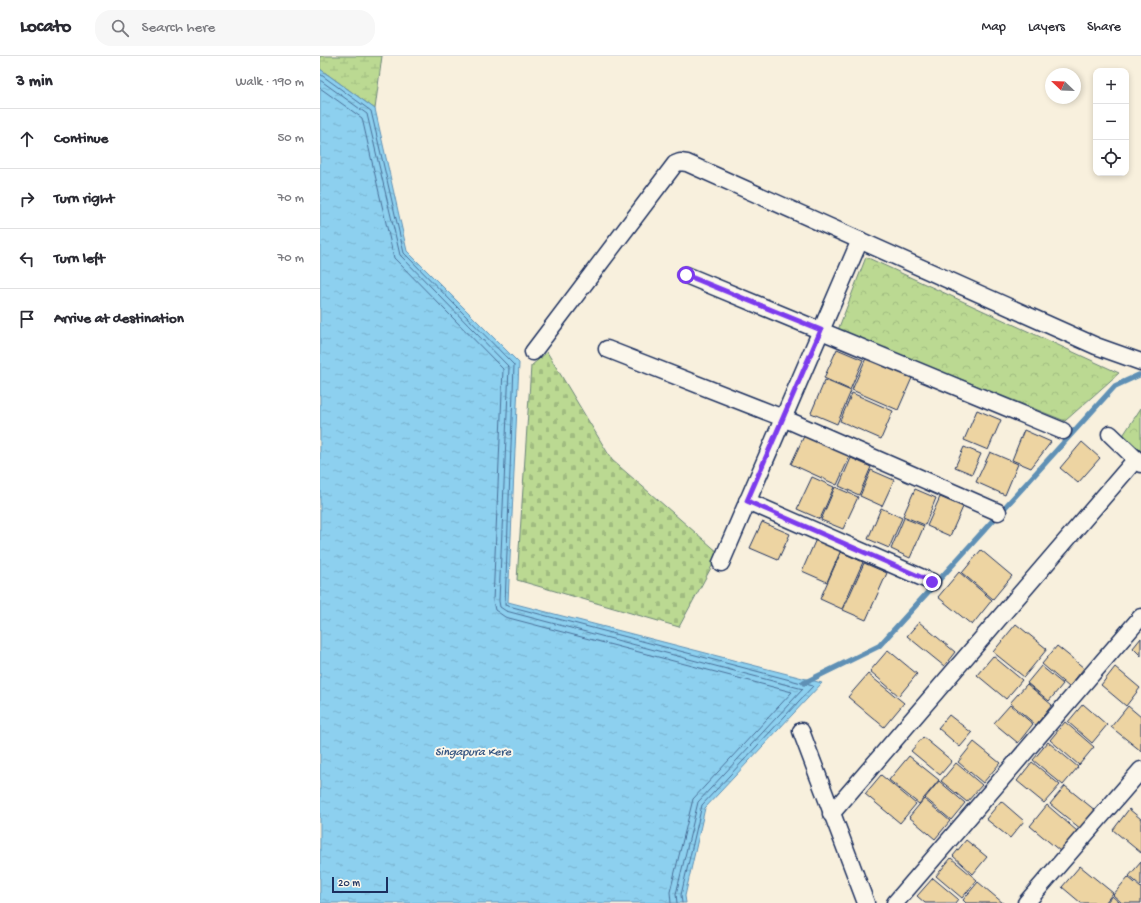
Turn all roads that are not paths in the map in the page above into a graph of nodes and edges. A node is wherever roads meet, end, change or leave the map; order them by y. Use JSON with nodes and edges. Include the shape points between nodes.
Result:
{"nodes":[{"id":1,"x":860,"y":240,"type":"junction"},
{"id":2,"x":686,"y":275,"type":"dead end"},
{"id":3,"x":821,"y":330,"type":"junction"},
{"id":4,"x":607,"y":349,"type":"dead end"},
{"id":5,"x":533,"y":352,"type":"dead end"},
{"id":6,"x":1141,"y":362,"type":"edge"},
{"id":7,"x":783,"y":418,"type":"junction"},
{"id":8,"x":1063,"y":431,"type":"dead end"},
{"id":9,"x":1110,"y":434,"type":"dead end"},
{"id":10,"x":1139,"y":461,"type":"edge"},
{"id":11,"x":747,"y":501,"type":"junction"},
{"id":12,"x":998,"y":512,"type":"dead end"},
{"id":13,"x":721,"y":563,"type":"dead end"},
{"id":14,"x":932,"y":582,"type":"dead end"},
{"id":15,"x":1141,"y":617,"type":"edge"},
{"id":16,"x":801,"y":731,"type":"dead end"},
{"id":17,"x":1141,"y":770,"type":"edge"},
{"id":18,"x":831,"y":814,"type":"junction"},
{"id":19,"x":866,"y":903,"type":"edge"},
{"id":20,"x":895,"y":903,"type":"edge"},
{"id":21,"x":1026,"y":903,"type":"edge"}],
"edges":[{"from":1,"to":3,"type":"street"},
{"from":1,"to":5,"type":"street","via":[[680,162],[675,164]]},
{"from":1,"to":6,"type":"street","via":[[1096,346]]},
{"from":2,"to":3,"type":"street"},
{"from":3,"to":7,"type":"street"},
{"from":3,"to":8,"type":"street"},
{"from":4,"to":7,"type":"street"},
{"from":7,"to":11,"type":"street"},
{"from":7,"to":12,"type":"street"},
{"from":9,"to":10,"type":"street"},
{"from":10,"to":18,"type":"street"},
{"from":11,"to":13,"type":"street"},
{"from":11,"to":14,"type":"street"},
{"from":15,"to":20,"type":"street"},
{"from":16,"to":18,"type":"street"},
{"from":17,"to":21,"type":"street"},
{"from":18,"to":19,"type":"street"}]}
